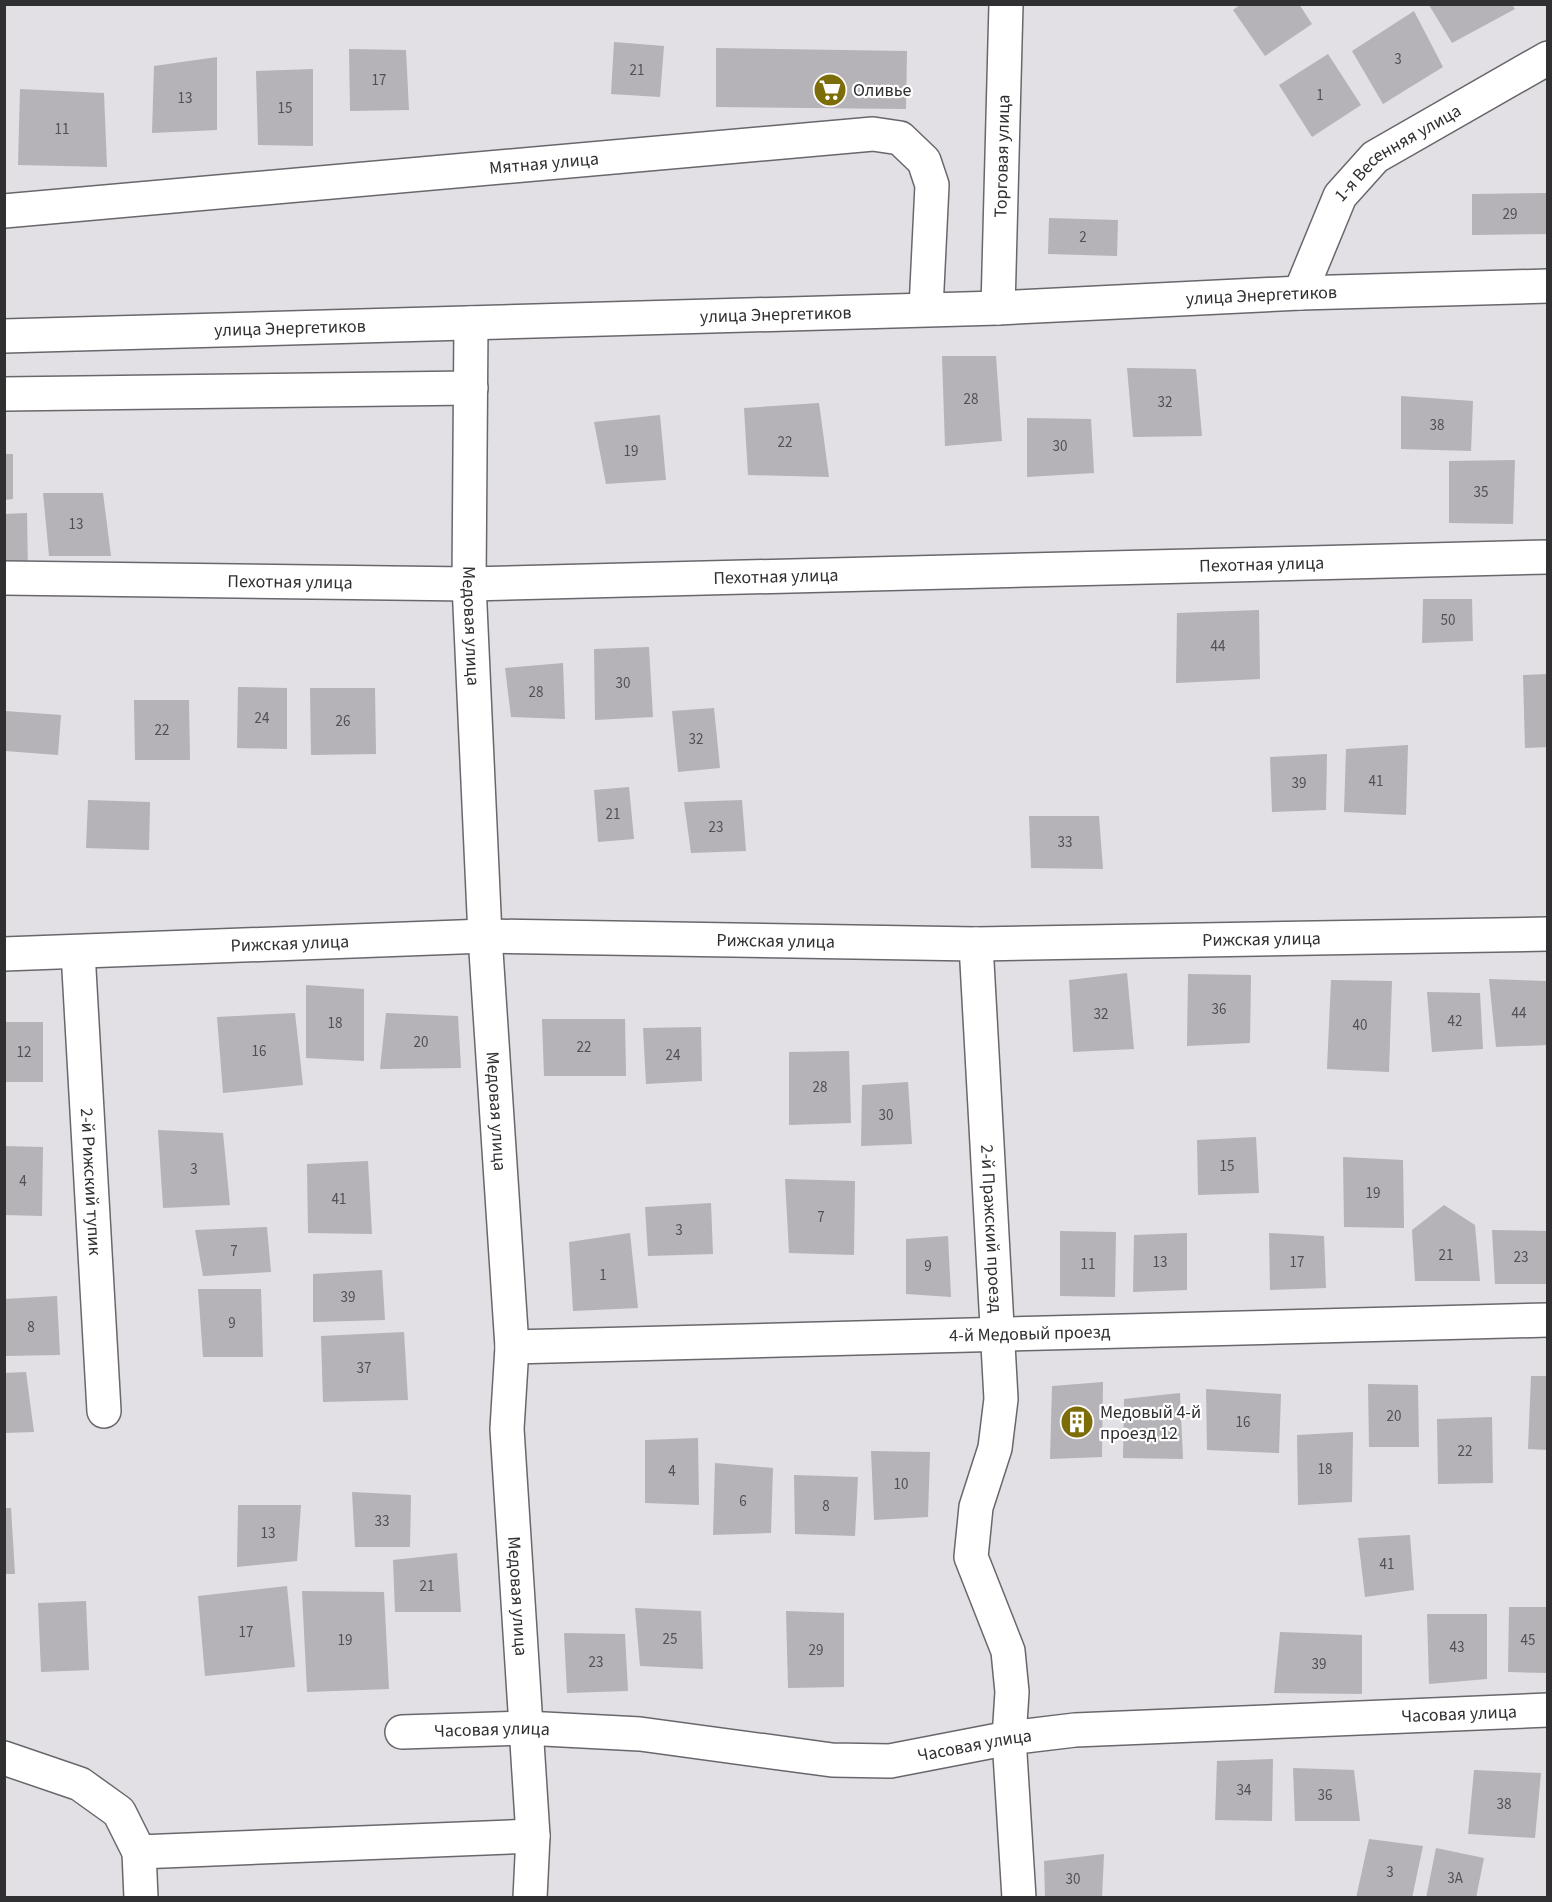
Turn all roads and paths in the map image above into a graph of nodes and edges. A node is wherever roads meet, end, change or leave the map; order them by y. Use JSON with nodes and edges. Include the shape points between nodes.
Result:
{"nodes":[{"id":1,"x":1006,"y":4,"type":"edge"},
{"id":2,"x":1548,"y":58,"type":"edge"},
{"id":3,"x":4,"y":211,"type":"edge"},
{"id":4,"x":1548,"y":286,"type":"edge"},
{"id":5,"x":1300,"y":293,"type":"junction"},
{"id":6,"x":998,"y":308,"type":"junction"},
{"id":7,"x":926,"y":309,"type":"junction"},
{"id":8,"x":471,"y":323,"type":"junction"},
{"id":9,"x":4,"y":336,"type":"edge"},
{"id":10,"x":471,"y":388,"type":"junction"},
{"id":11,"x":4,"y":394,"type":"edge"},
{"id":12,"x":1548,"y":557,"type":"edge"},
{"id":13,"x":4,"y":578,"type":"edge"},
{"id":14,"x":469,"y":584,"type":"junction"},
{"id":15,"x":1548,"y":934,"type":"edge"},
{"id":16,"x":485,"y":936,"type":"junction"},
{"id":17,"x":976,"y":944,"type":"junction"},
{"id":18,"x":78,"y":952,"type":"junction"},
{"id":19,"x":4,"y":954,"type":"edge"},
{"id":20,"x":1548,"y":1320,"type":"edge"},
{"id":21,"x":999,"y":1333,"type":"junction"},
{"id":22,"x":512,"y":1347,"type":"junction"},
{"id":23,"x":104,"y":1411,"type":"dead end"},
{"id":24,"x":1548,"y":1710,"type":"edge"},
{"id":25,"x":525,"y":1728,"type":"junction"},
{"id":26,"x":402,"y":1732,"type":"dead end"},
{"id":27,"x":1009,"y":1738,"type":"junction"},
{"id":28,"x":4,"y":1758,"type":"edge"},
{"id":29,"x":533,"y":1836,"type":"junction"},
{"id":30,"x":139,"y":1852,"type":"junction"},
{"id":31,"x":141,"y":1898,"type":"edge"},
{"id":32,"x":530,"y":1898,"type":"edge"},
{"id":33,"x":1019,"y":1898,"type":"edge"}],
"edges":[{"from":1,"to":6,"type":"street","name":"Торговая улица"},
{"from":2,"to":5,"type":"street","name":"1-я Весенняя улица","via":[[1375,157],[1340,196]]},
{"from":3,"to":7,"type":"street","name":"Мятная улица","via":[[873,134],[900,138],[924,161],[932,185]]},
{"from":4,"to":5,"type":"street","name":"улица Энергетиков"},
{"from":5,"to":6,"type":"street","name":"улица Энергетиков"},
{"from":6,"to":7,"type":"street","name":"улица Энергетиков"},
{"from":7,"to":8,"type":"street","name":"улица Энергетиков"},
{"from":8,"to":9,"type":"street","name":"улица Энергетиков"},
{"from":8,"to":10,"type":"street","name":"Медовая улица"},
{"from":10,"to":11,"type":"street"},
{"from":10,"to":14,"type":"street","name":"Медовая улица"},
{"from":12,"to":14,"type":"street","name":"Пехотная улица"},
{"from":13,"to":14,"type":"street","name":"Пехотная улица"},
{"from":14,"to":16,"type":"street","name":"Медовая улица"},
{"from":15,"to":17,"type":"street","name":"Рижская улица"},
{"from":16,"to":17,"type":"street","name":"Рижская улица"},
{"from":16,"to":18,"type":"street","name":"Рижская улица"},
{"from":16,"to":22,"type":"street","name":"Медовая улица"},
{"from":17,"to":21,"type":"street","name":"2-й Пражский проезд"},
{"from":18,"to":19,"type":"street","name":"Рижская улица"},
{"from":18,"to":23,"type":"street","name":"2-й Рижский тупик"},
{"from":20,"to":21,"type":"street","name":"4-й Медовый проезд"},
{"from":21,"to":22,"type":"street","name":"4-й Медовый проезд"},
{"from":21,"to":27,"type":"street","name":"2-й Пражский проезд","via":[[1000,1409],[995,1448],[976,1507],[971,1557],[1008,1651],[1012,1692]]},
{"from":22,"to":25,"type":"street","name":"Медовая улица","via":[[507,1429]]},
{"from":24,"to":27,"type":"street","name":"Часовая улица","via":[[1075,1730]]},
{"from":25,"to":26,"type":"street","name":"Часовая улица"},
{"from":25,"to":27,"type":"street","name":"Часовая улица","via":[[684,1739],[832,1760],[890,1761]]},
{"from":25,"to":29,"type":"street","name":"Медовая улица"},
{"from":27,"to":33,"type":"street","name":"2-й Пражский проезд"},
{"from":28,"to":30,"type":"street","via":[[80,1784],[119,1812]]},
{"from":29,"to":30,"type":"street"},
{"from":29,"to":32,"type":"street","name":"Медовая улица"},
{"from":30,"to":31,"type":"street"}]}
